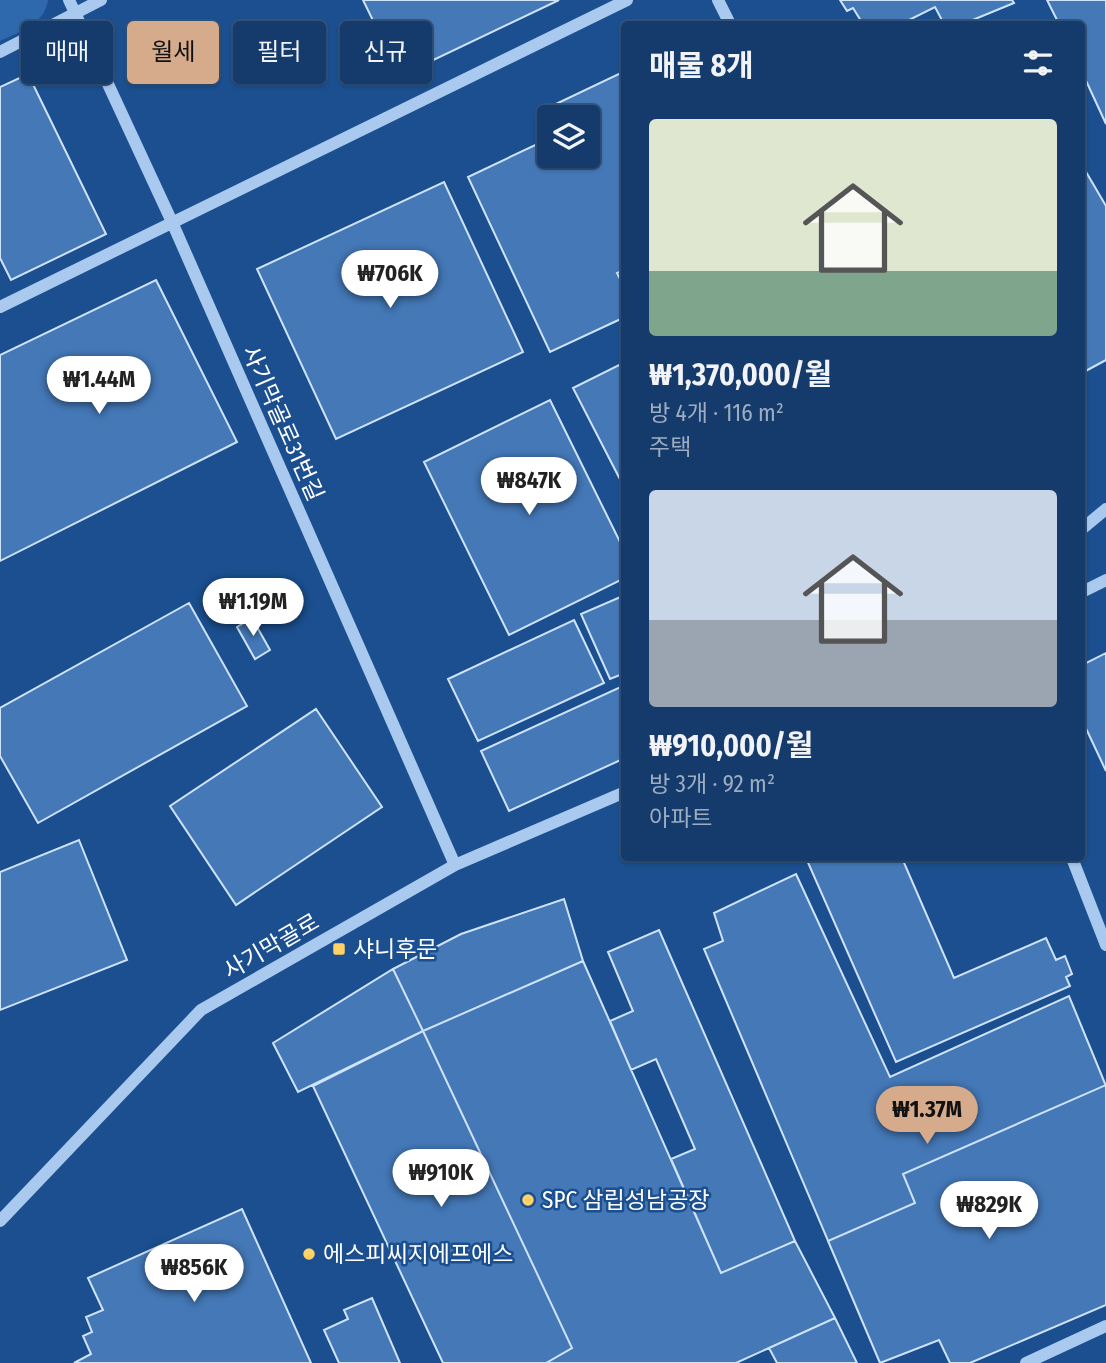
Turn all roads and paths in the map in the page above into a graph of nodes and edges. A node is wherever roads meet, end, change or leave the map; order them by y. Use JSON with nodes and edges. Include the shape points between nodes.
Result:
{"nodes":[{"id":1,"x":69,"y":0,"type":"edge"},
{"id":2,"x":102,"y":0,"type":"edge"},
{"id":3,"x":627,"y":0,"type":"edge"},
{"id":4,"x":718,"y":0,"type":"edge"},
{"id":5,"x":75,"y":13,"type":"junction"},
{"id":6,"x":728,"y":21,"type":"edge"},
{"id":7,"x":0,"y":52,"type":"edge"},
{"id":8,"x":172,"y":222,"type":"junction"},
{"id":9,"x":0,"y":307,"type":"edge"},
{"id":10,"x":1106,"y":509,"type":"edge"},
{"id":11,"x":1085,"y":526,"type":"edge"},
{"id":12,"x":1106,"y":580,"type":"edge"},
{"id":13,"x":1085,"y":590,"type":"edge"},
{"id":14,"x":621,"y":794,"type":"edge"},
{"id":15,"x":1073,"y":861,"type":"edge"},
{"id":16,"x":455,"y":865,"type":"junction"},
{"id":17,"x":1106,"y":945,"type":"edge"},
{"id":18,"x":0,"y":1221,"type":"edge"},
{"id":19,"x":1106,"y":1326,"type":"edge"},
{"id":20,"x":1026,"y":1363,"type":"edge"}],
"edges":[{"from":1,"to":5,"type":"street","name":"사기막골로31번길"},
{"from":2,"to":5,"type":"street"},
{"from":3,"to":8,"type":"street"},
{"from":4,"to":6,"type":"street"},
{"from":5,"to":7,"type":"street"},
{"from":5,"to":8,"type":"street","name":"사기막골로31번길"},
{"from":8,"to":9,"type":"street"},
{"from":8,"to":16,"type":"street","name":"사기막골로31번길"},
{"from":10,"to":11,"type":"street"},
{"from":12,"to":13,"type":"street"},
{"from":14,"to":16,"type":"street","name":"사기막골로"},
{"from":15,"to":17,"type":"street"},
{"from":16,"to":18,"type":"street","name":"사기막골로","via":[[201,1010]]},
{"from":19,"to":20,"type":"street"}]}
